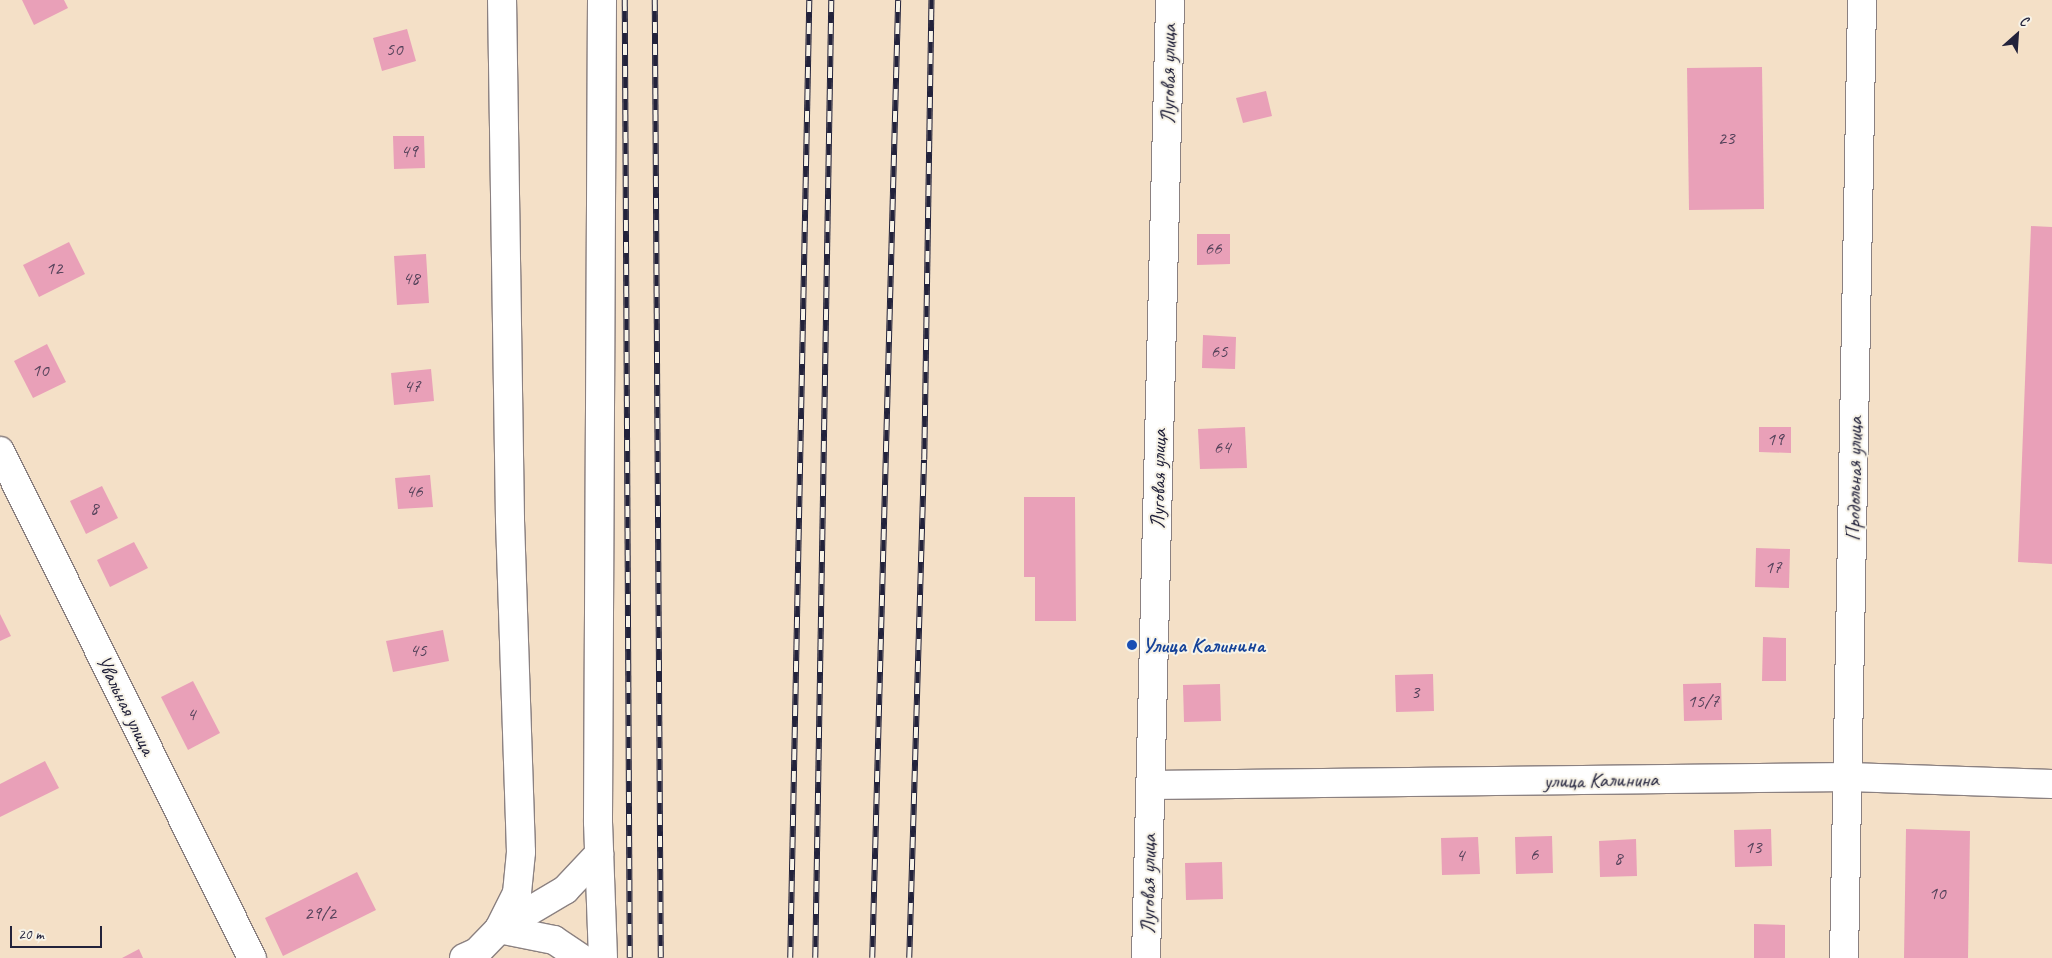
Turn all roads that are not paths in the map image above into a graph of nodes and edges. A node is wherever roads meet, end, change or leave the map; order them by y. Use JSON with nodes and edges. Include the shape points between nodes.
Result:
{"nodes":[{"id":1,"x":502,"y":0,"type":"edge"},
{"id":2,"x":602,"y":0,"type":"edge"},
{"id":3,"x":1170,"y":0,"type":"edge"},
{"id":4,"x":1862,"y":0,"type":"edge"},
{"id":5,"x":0,"y":451,"type":"edge"},
{"id":6,"x":1849,"y":777,"type":"junction"},
{"id":7,"x":2052,"y":784,"type":"edge"},
{"id":8,"x":1150,"y":785,"type":"junction"},
{"id":9,"x":599,"y":854,"type":"junction"},
{"id":10,"x":499,"y":929,"type":"junction"},
{"id":11,"x":252,"y":958,"type":"edge"},
{"id":12,"x":464,"y":958,"type":"edge"},
{"id":13,"x":581,"y":958,"type":"edge"},
{"id":14,"x":604,"y":958,"type":"edge"},
{"id":15,"x":1146,"y":958,"type":"edge"},
{"id":16,"x":1844,"y":958,"type":"edge"}],
"edges":[{"from":1,"to":10,"type":"street","via":[[510,519],[521,852],[517,893]]},
{"from":2,"to":9,"type":"street"},
{"from":3,"to":8,"type":"street","name":"Луговая улица"},
{"from":4,"to":6,"type":"street","name":"Продольная улица"},
{"from":5,"to":11,"type":"street","name":"Увальная улица"},
{"from":6,"to":7,"type":"street","name":"улица Калинина"},
{"from":6,"to":8,"type":"street","name":"улица Калинина"},
{"from":6,"to":16,"type":"street","name":"Продольная улица"},
{"from":8,"to":15,"type":"street","name":"Луговая улица"},
{"from":9,"to":10,"type":"street","via":[[565,890]]},
{"from":9,"to":14,"type":"street"},
{"from":10,"to":12,"type":"street","via":[[477,952]]},
{"from":10,"to":13,"type":"street","via":[[554,940]]}]}
